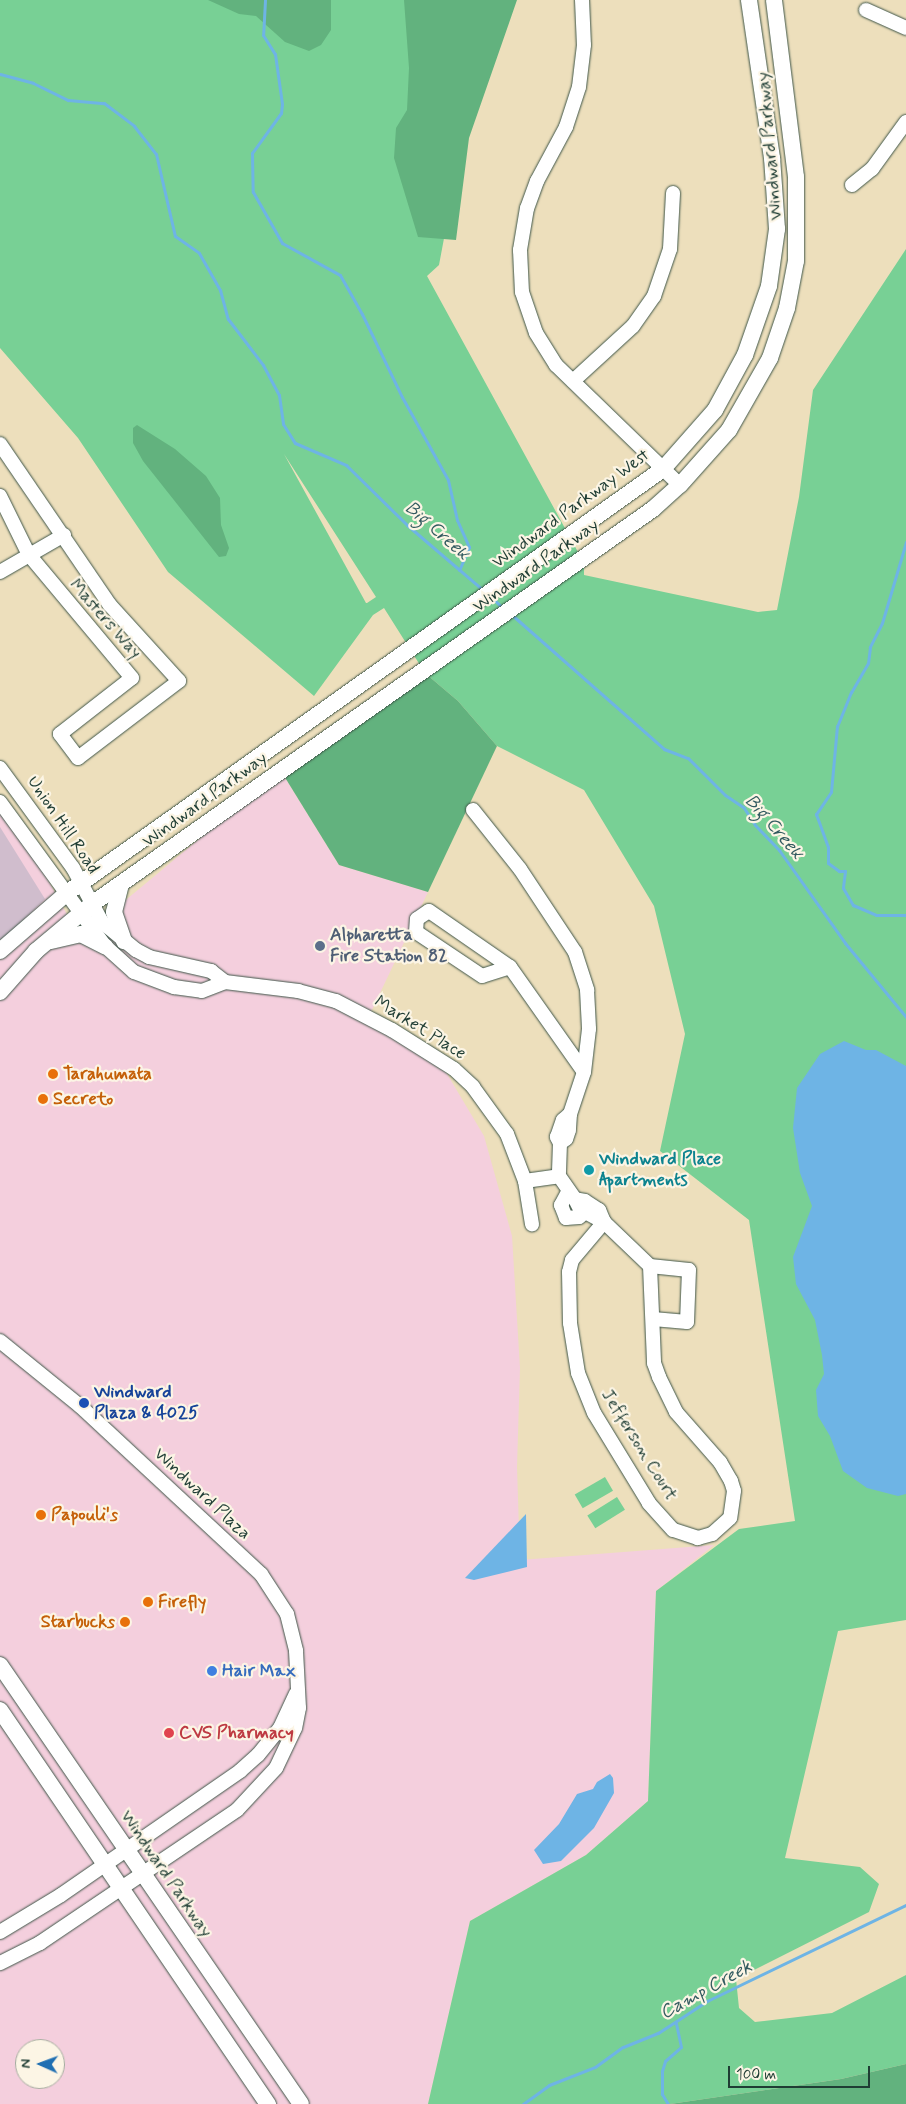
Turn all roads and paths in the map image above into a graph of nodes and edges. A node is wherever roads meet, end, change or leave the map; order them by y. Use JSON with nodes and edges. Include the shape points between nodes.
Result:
{"nodes":[{"id":1,"x":582,"y":0,"type":"edge"},
{"id":2,"x":749,"y":0,"type":"edge"},
{"id":3,"x":774,"y":0,"type":"edge"},
{"id":4,"x":866,"y":10,"type":"dead end"},
{"id":5,"x":906,"y":28,"type":"edge"},
{"id":6,"x":906,"y":122,"type":"edge"},
{"id":7,"x":852,"y":186,"type":"dead end"},
{"id":8,"x":673,"y":193,"type":"dead end"},
{"id":9,"x":573,"y":381,"type":"junction"},
{"id":10,"x":0,"y":444,"type":"edge"},
{"id":11,"x":663,"y":468,"type":"junction"},
{"id":12,"x":680,"y":485,"type":"junction"},
{"id":13,"x":0,"y":496,"type":"edge"},
{"id":14,"x":64,"y":535,"type":"junction"},
{"id":15,"x":29,"y":555,"type":"junction"},
{"id":16,"x":0,"y":572,"type":"edge"},
{"id":17,"x":460,"y":614,"type":"joint"},
{"id":18,"x":0,"y":768,"type":"edge"},
{"id":19,"x":0,"y":802,"type":"edge"},
{"id":20,"x":473,"y":810,"type":"dead end"},
{"id":21,"x":81,"y":884,"type":"junction"},
{"id":22,"x":121,"y":884,"type":"junction"},
{"id":23,"x":67,"y":893,"type":"junction"},
{"id":24,"x":87,"y":909,"type":"junction"},
{"id":25,"x":124,"y":941,"type":"junction"},
{"id":26,"x":46,"y":942,"type":"junction"},
{"id":27,"x":105,"y":946,"type":"junction"},
{"id":28,"x":0,"y":951,"type":"edge"},
{"id":29,"x":510,"y":966,"type":"junction"},
{"id":30,"x":225,"y":982,"type":"junction"},
{"id":31,"x":0,"y":992,"type":"edge"},
{"id":32,"x":584,"y":1072,"type":"junction"},
{"id":33,"x":559,"y":1176,"type":"junction"},
{"id":34,"x":524,"y":1182,"type":"junction"},
{"id":35,"x":571,"y":1195,"type":"junction"},
{"id":36,"x":589,"y":1209,"type":"junction"},
{"id":37,"x":604,"y":1222,"type":"junction"},
{"id":38,"x":532,"y":1224,"type":"dead end"},
{"id":39,"x":650,"y":1266,"type":"junction"},
{"id":40,"x":653,"y":1319,"type":"junction"},
{"id":41,"x":0,"y":1342,"type":"edge"},
{"id":42,"x":0,"y":1352,"type":"edge"},
{"id":43,"x":24,"y":1359,"type":"junction"},
{"id":44,"x":0,"y":1665,"type":"edge"},
{"id":45,"x":298,"y":1688,"type":"junction"},
{"id":46,"x":0,"y":1710,"type":"edge"},
{"id":47,"x":126,"y":1849,"type":"junction"},
{"id":48,"x":106,"y":1863,"type":"junction"},
{"id":49,"x":142,"y":1874,"type":"junction"},
{"id":50,"x":122,"y":1888,"type":"junction"},
{"id":51,"x":0,"y":1932,"type":"edge"},
{"id":52,"x":0,"y":1963,"type":"edge"},
{"id":53,"x":268,"y":2104,"type":"edge"},
{"id":54,"x":300,"y":2104,"type":"edge"}],
"edges":[{"from":1,"to":9,"type":"street","via":[[584,45],[579,87],[564,134],[532,194],[520,264],[524,299],[536,333],[556,365]]},
{"from":2,"to":11,"type":"main road","name":"Windward Parkway West","via":[[773,167],[777,229],[769,286],[745,355],[715,410]]},
{"from":3,"to":12,"type":"main road","name":"Windward Parkway","via":[[798,213],[790,289],[770,358],[748,400],[729,430]]},
{"from":4,"to":5,"type":"street"},
{"from":6,"to":7,"type":"street","via":[[872,169]]},
{"from":8,"to":9,"type":"street","via":[[670,249],[654,296],[632,326]]},
{"from":9,"to":11,"type":"street"},
{"from":10,"to":14,"type":"street"},
{"from":11,"to":12,"type":"street"},
{"from":11,"to":17,"type":"main road","name":"Windward Parkway West"},
{"from":12,"to":22,"type":"main road","name":"Windward Parkway","via":[[652,509]]},
{"from":13,"to":15,"type":"street","name":"Masters Way"},
{"from":14,"to":15,"type":"street"},
{"from":14,"to":15,"type":"street","name":"Masters Way","via":[[109,604],[179,682],[78,758],[60,734],[132,678]]},
{"from":15,"to":16,"type":"street"},
{"from":17,"to":21,"type":"main road","name":"Windward Parkway"},
{"from":18,"to":21,"type":"street","name":"Union Hill Road"},
{"from":19,"to":23,"type":"street","name":"Union Hill Road"},
{"from":20,"to":32,"type":"street","via":[[520,869],[575,952],[587,990],[589,1029]]},
{"from":21,"to":23,"type":"main road","name":"Windward Parkway"},
{"from":21,"to":24,"type":"street","name":"Union Hill Road"},
{"from":22,"to":24,"type":"main road","name":"Windward Parkway"},
{"from":22,"to":25,"type":"main road","via":[[114,912]]},
{"from":23,"to":24,"type":"street","name":"Union Hill Road"},
{"from":23,"to":28,"type":"main road","name":"Windward Parkway"},
{"from":24,"to":25,"type":"street","name":"Market Place"},
{"from":24,"to":26,"type":"main road","name":"Windward Parkway"},
{"from":24,"to":27,"type":"street","name":"Market Place"},
{"from":25,"to":30,"type":"street","name":"Market Place","via":[[149,957],[211,971]]},
{"from":26,"to":27,"type":"main road","via":[[81,934]]},
{"from":26,"to":31,"type":"main road","name":"Windward Parkway"},
{"from":27,"to":30,"type":"street","name":"Market Place","via":[[134,972],[156,982],[202,990]]},
{"from":29,"to":29,"type":"street","via":[[428,911],[417,919],[416,932],[482,976]]},
{"from":29,"to":32,"type":"street"},
{"from":30,"to":34,"type":"street","name":"Market Place","via":[[298,991],[336,1001],[427,1050],[454,1069],[493,1113],[507,1134]]},
{"from":32,"to":33,"type":"street","via":[[565,1128],[557,1136],[560,1143]]},
{"from":33,"to":34,"type":"street"},
{"from":33,"to":35,"type":"street"},
{"from":34,"to":38,"type":"street","name":"Market Place"},
{"from":35,"to":36,"type":"street"},
{"from":35,"to":36,"type":"street","via":[[561,1205],[563,1215],[574,1219]]},
{"from":36,"to":37,"type":"street"},
{"from":37,"to":39,"type":"street"},
{"from":37,"to":40,"type":"street","name":"Jefferson Court","via":[[572,1260],[569,1272],[570,1323],[578,1373],[598,1419],[649,1503],[673,1530],[698,1538],[712,1534],[730,1518],[734,1491],[720,1462],[668,1400],[654,1363]]},
{"from":39,"to":40,"type":"street","name":"Jefferson Court"},
{"from":39,"to":40,"type":"street","via":[[689,1270],[687,1322]]},
{"from":41,"to":43,"type":"street","name":"Windward Plaza"},
{"from":42,"to":43,"type":"street","name":"Windward Plaza"},
{"from":43,"to":45,"type":"street","name":"Windward Plaza","via":[[261,1574],[287,1614],[296,1651]]},
{"from":44,"to":47,"type":"main road","name":"Windward Parkway"},
{"from":45,"to":47,"type":"street","name":"Windward Plaza","via":[[280,1728],[258,1755],[240,1771]]},
{"from":45,"to":49,"type":"street","name":"Windward Plaza","via":[[295,1728],[270,1776],[237,1810]]},
{"from":46,"to":48,"type":"main road"},
{"from":47,"to":48,"type":"street","name":"Windward Plaza"},
{"from":47,"to":49,"type":"main road","name":"Windward Parkway"},
{"from":48,"to":50,"type":"main road"},
{"from":48,"to":51,"type":"street","name":"Windward Plaza"},
{"from":49,"to":50,"type":"street","name":"Windward Plaza"},
{"from":49,"to":54,"type":"main road","name":"Windward Parkway"},
{"from":50,"to":52,"type":"street","name":"Windward Plaza","via":[[40,1943]]},
{"from":50,"to":53,"type":"main road"}]}
